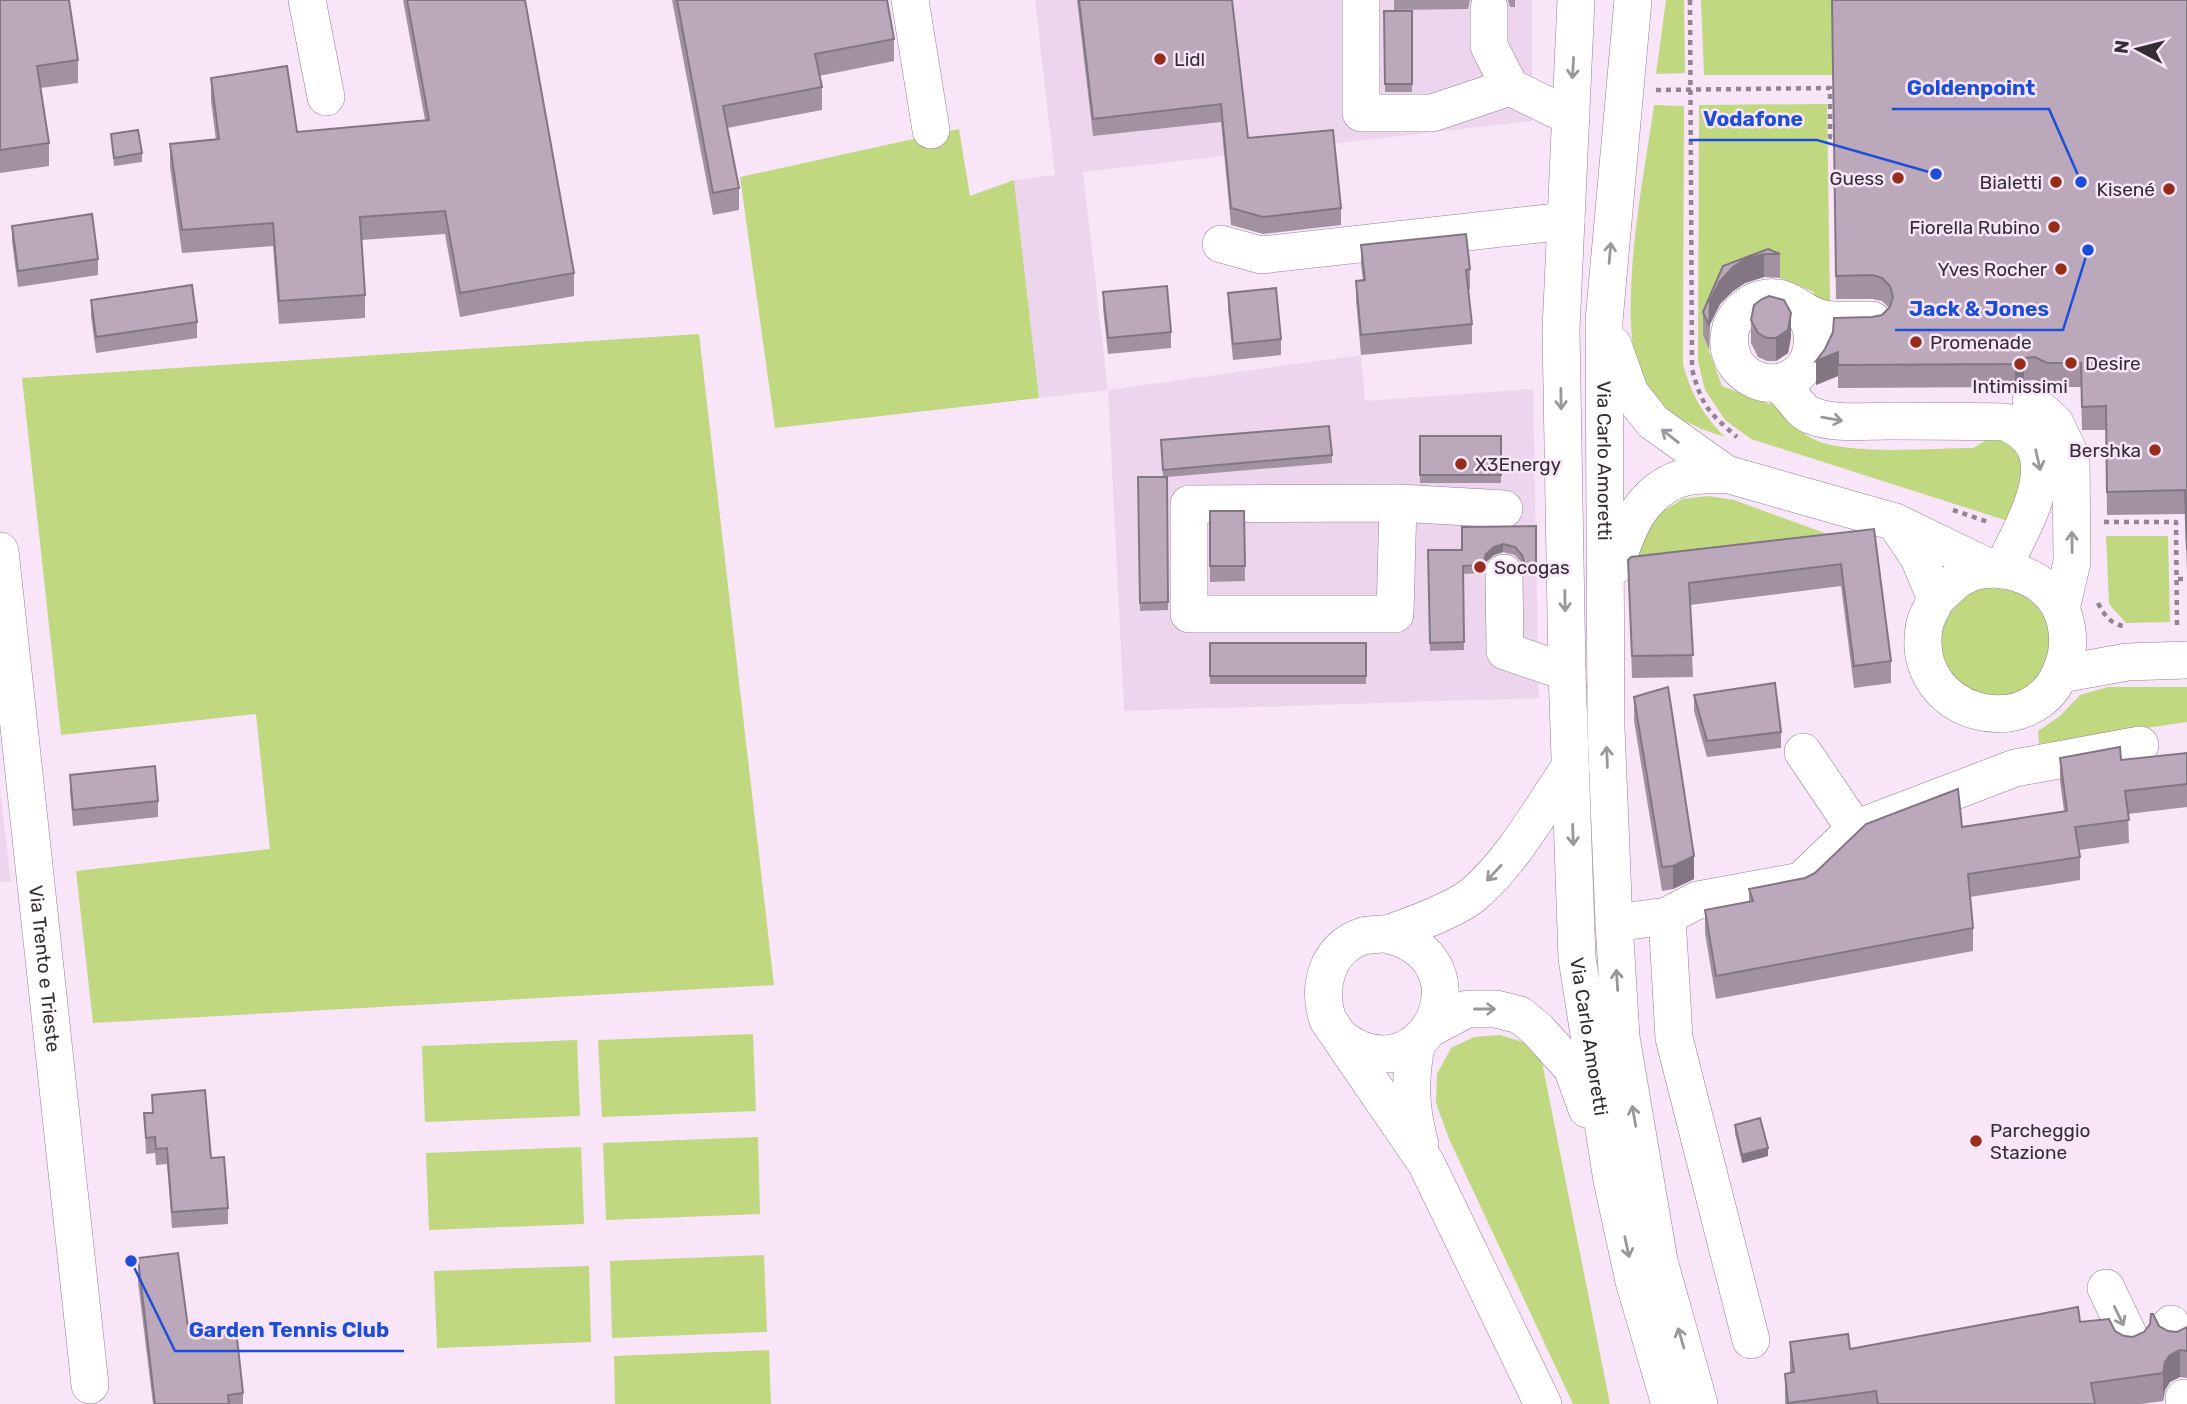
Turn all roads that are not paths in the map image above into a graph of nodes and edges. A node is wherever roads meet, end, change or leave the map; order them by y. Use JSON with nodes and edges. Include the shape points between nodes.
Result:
{"nodes":[{"id":1,"x":307,"y":0,"type":"edge"},
{"id":2,"x":909,"y":0,"type":"edge"},
{"id":3,"x":1361,"y":0,"type":"edge"},
{"id":4,"x":1576,"y":0,"type":"edge"},
{"id":5,"x":1633,"y":0,"type":"edge"},
{"id":6,"x":1489,"y":8,"type":"dead end"},
{"id":7,"x":1510,"y":87,"type":"junction"},
{"id":8,"x":326,"y":97,"type":"dead end"},
{"id":9,"x":1571,"y":117,"type":"junction"},
{"id":10,"x":931,"y":130,"type":"dead end"},
{"id":11,"x":1566,"y":221,"type":"junction"},
{"id":12,"x":1221,"y":244,"type":"dead end"},
{"id":13,"x":1797,"y":307,"type":"junction"},
{"id":14,"x":1872,"y":320,"type":"edge"},
{"id":15,"x":1604,"y":321,"type":"junction"},
{"id":16,"x":1759,"y":351,"type":"junction"},
{"id":17,"x":2031,"y":401,"type":"dead end"},
{"id":18,"x":1726,"y":474,"type":"junction"},
{"id":19,"x":1562,"y":484,"type":"junction"},
{"id":20,"x":1398,"y":503,"type":"junction"},
{"id":21,"x":1895,"y":522,"type":"junction"},
{"id":22,"x":0,"y":551,"type":"edge"},
{"id":23,"x":1997,"y":569,"type":"junction"},
{"id":24,"x":1504,"y":573,"type":"dead end"},
{"id":25,"x":1606,"y":589,"type":"junction"},
{"id":26,"x":1936,"y":599,"type":"junction"},
{"id":27,"x":2064,"y":622,"type":"junction"},
{"id":28,"x":2180,"y":640,"type":"edge"},
{"id":29,"x":2128,"y":645,"type":"junction"},
{"id":30,"x":1567,"y":672,"type":"junction"},
{"id":31,"x":2061,"y":674,"type":"junction"},
{"id":32,"x":2140,"y":745,"type":"dead end"},
{"id":33,"x":1803,"y":752,"type":"dead end"},
{"id":34,"x":1570,"y":767,"type":"junction"},
{"id":35,"x":1855,"y":828,"type":"junction"},
{"id":36,"x":1667,"y":916,"type":"junction"},
{"id":37,"x":1614,"y":923,"type":"junction"},
{"id":38,"x":1386,"y":934,"type":"junction"},
{"id":39,"x":1424,"y":1035,"type":"junction"},
{"id":40,"x":1621,"y":1037,"type":"junction"},
{"id":41,"x":1674,"y":1038,"type":"junction"},
{"id":42,"x":1343,"y":1040,"type":"junction"},
{"id":43,"x":1426,"y":1163,"type":"junction"},
{"id":44,"x":1612,"y":1180,"type":"junction"},
{"id":45,"x":2106,"y":1288,"type":"dead end"},
{"id":46,"x":1751,"y":1340,"type":"dead end"},
{"id":47,"x":2130,"y":1344,"type":"edge"},
{"id":48,"x":90,"y":1385,"type":"dead end"},
{"id":49,"x":1543,"y":1404,"type":"edge"},
{"id":50,"x":1670,"y":1404,"type":"edge"},
{"id":51,"x":1699,"y":1404,"type":"edge"}],
"edges":[{"from":1,"to":8,"type":"street"},
{"from":2,"to":10,"type":"street"},
{"from":3,"to":7,"type":"street","via":[[1361,113],[1432,113]]},
{"from":4,"to":9,"type":"street","name":"Via Carlo Amoretti","one_way":true},
{"from":15,"to":5,"type":"street","name":"Via Carlo Amoretti","one_way":true},
{"from":6,"to":7,"type":"street","via":[[1489,46]]},
{"from":7,"to":9,"type":"street"},
{"from":9,"to":11,"type":"street","name":"Via Carlo Amoretti"},
{"from":11,"to":12,"type":"street","via":[[1261,255]]},
{"from":11,"to":19,"type":"street","name":"Via Carlo Amoretti","one_way":true},
{"from":13,"to":14,"type":"street","via":[[1830,320]]},
{"from":13,"to":16,"type":"street","via":[[1765,298]]},
{"from":13,"to":16,"type":"street","via":[[1814,335]]},
{"from":18,"to":15,"type":"street","one_way":true,"via":[[1653,422],[1630,393]]},
{"from":15,"to":25,"type":"street","name":"Via Carlo Amoretti"},
{"from":16,"to":23,"type":"street","one_way":true,"via":[[1808,414],[1839,421],[2005,422],[2023,429],[2038,458],[2038,494]]},
{"from":27,"to":17,"type":"street","one_way":true,"via":[[2073,562],[2071,457],[2055,423]]},
{"from":18,"to":21,"type":"street"},
{"from":18,"to":25,"type":"street","via":[[1683,478],[1652,495],[1631,522]]},
{"from":19,"to":20,"type":"street","via":[[1504,522]]},
{"from":19,"to":30,"type":"street","name":"Via Carlo Amoretti","one_way":true},
{"from":20,"to":20,"type":"street","via":[[1189,505],[1189,614],[1395,614]]},
{"from":21,"to":23,"type":"street"},
{"from":21,"to":26,"type":"street","via":[[1919,558]]},
{"from":22,"to":48,"type":"street","name":"Via Trento e Trieste"},
{"from":23,"to":26,"type":"street","via":[[1961,577]]},
{"from":23,"to":27,"type":"street","via":[[2020,573],[2043,587]]},
{"from":24,"to":30,"type":"street","via":[[1505,651]]},
{"from":37,"to":25,"type":"street","name":"Via Carlo Amoretti","one_way":true},
{"from":26,"to":31,"type":"street","via":[[1924,626],[1923,657],[1935,684],[1958,705],[1986,715],[2016,712],[2043,698]]},
{"from":27,"to":29,"type":"street"},
{"from":27,"to":31,"type":"street","via":[[2067,655]]},
{"from":28,"to":29,"type":"street"},
{"from":29,"to":31,"type":"street"},
{"from":30,"to":34,"type":"street","name":"Via Carlo Amoretti"},
{"from":32,"to":35,"type":"street","via":[[2015,768]]},
{"from":33,"to":35,"type":"street"},
{"from":34,"to":38,"type":"street","one_way":true,"via":[[1498,871],[1470,897]]},
{"from":34,"to":44,"type":"street","name":"Via Carlo Amoretti","one_way":true,"via":[[1577,958]]},
{"from":35,"to":36,"type":"street","via":[[1801,881],[1698,900]]},
{"from":36,"to":37,"type":"street"},
{"from":36,"to":41,"type":"street"},
{"from":40,"to":37,"type":"street","name":"Via Carlo Amoretti","one_way":true},
{"from":38,"to":39,"type":"street","via":[[1423,950],[1435,967],[1441,986],[1439,1009]]},
{"from":38,"to":42,"type":"street","via":[[1363,936],[1347,944],[1331,962],[1323,984],[1323,1006]]},
{"from":39,"to":42,"type":"street","name":"Via Carlo Amoretti","via":[[1402,1050],[1383,1054],[1363,1051]]},
{"from":39,"to":43,"type":"street","via":[[1410,1086],[1413,1118]]},
{"from":39,"to":44,"type":"street","name":"Via Carlo Amoretti","one_way":true,"via":[[1467,1009],[1520,1015],[1572,1068]]},
{"from":40,"to":41,"type":"street","name":"Via Carlo Amoretti"},
{"from":51,"to":40,"type":"street","name":"Via Carlo Amoretti","one_way":true,"via":[[1659,1262]]},
{"from":41,"to":46,"type":"street"},
{"from":42,"to":43,"type":"street"},
{"from":43,"to":49,"type":"street"},
{"from":44,"to":50,"type":"street","name":"Via Carlo Amoretti","one_way":true,"via":[[1634,1281]]},
{"from":45,"to":47,"type":"street","one_way":true}]}
